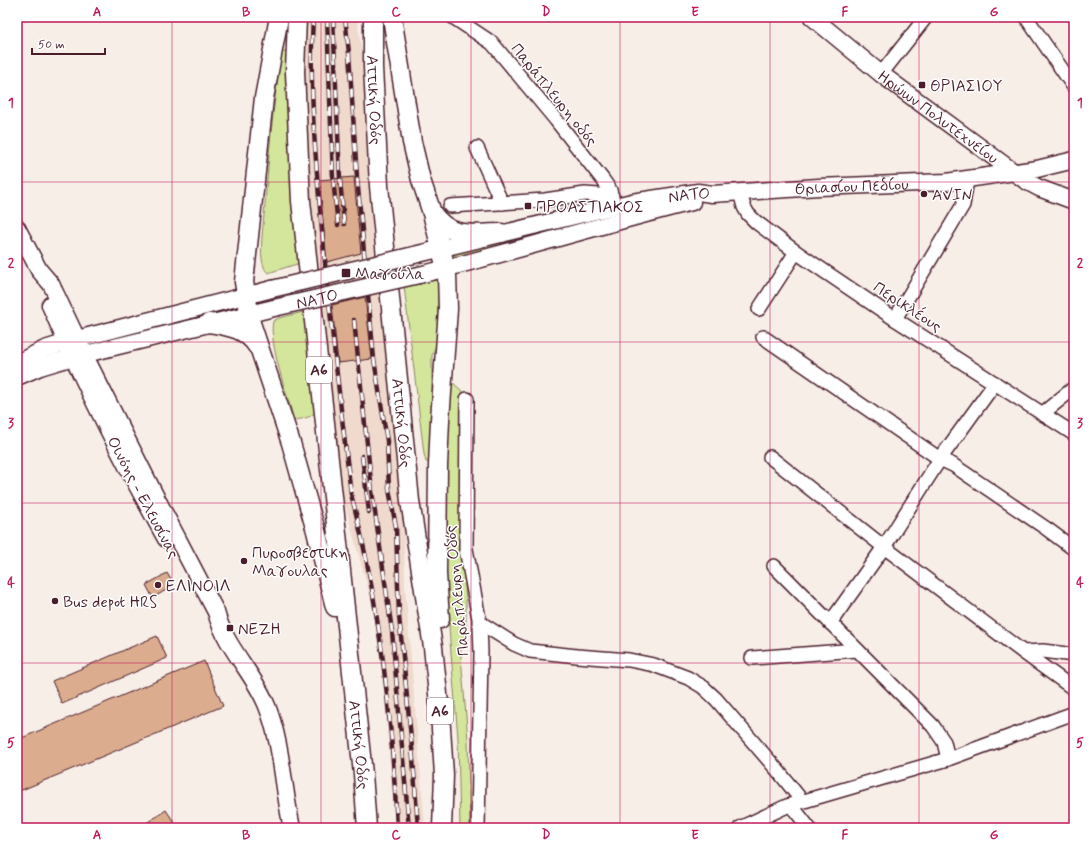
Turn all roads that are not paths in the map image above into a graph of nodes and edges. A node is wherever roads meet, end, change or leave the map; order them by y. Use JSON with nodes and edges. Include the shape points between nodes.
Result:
{"nodes":[{"id":1,"x":279,"y":17,"type":"edge"},
{"id":2,"x":297,"y":17,"type":"edge"},
{"id":3,"x":373,"y":17,"type":"edge"},
{"id":4,"x":392,"y":17,"type":"edge"},
{"id":5,"x":453,"y":17,"type":"edge"},
{"id":6,"x":812,"y":17,"type":"edge"},
{"id":7,"x":926,"y":17,"type":"edge"},
{"id":8,"x":1026,"y":17,"type":"edge"},
{"id":9,"x":882,"y":74,"type":"junction"},
{"id":10,"x":1074,"y":87,"type":"edge"},
{"id":11,"x":477,"y":148,"type":"dead end"},
{"id":12,"x":1074,"y":151,"type":"edge"},
{"id":13,"x":1074,"y":160,"type":"edge"},
{"id":14,"x":1015,"y":173,"type":"junction"},
{"id":15,"x":967,"y":180,"type":"junction"},
{"id":16,"x":740,"y":192,"type":"junction"},
{"id":17,"x":712,"y":194,"type":"junction"},
{"id":18,"x":1074,"y":201,"type":"edge"},
{"id":19,"x":612,"y":202,"type":"junction"},
{"id":20,"x":502,"y":203,"type":"junction"},
{"id":21,"x":450,"y":206,"type":"dead end"},
{"id":22,"x":432,"y":213,"type":"junction"},
{"id":23,"x":17,"y":228,"type":"edge"},
{"id":24,"x":502,"y":233,"type":"junction"},
{"id":25,"x":442,"y":248,"type":"junction"},
{"id":26,"x":796,"y":252,"type":"junction"},
{"id":27,"x":447,"y":268,"type":"junction"},
{"id":28,"x":246,"y":296,"type":"junction"},
{"id":29,"x":759,"y":309,"type":"dead end"},
{"id":30,"x":249,"y":313,"type":"junction"},
{"id":31,"x":895,"y":319,"type":"junction"},
{"id":32,"x":209,"y":323,"type":"junction"},
{"id":33,"x":763,"y":337,"type":"dead end"},
{"id":34,"x":72,"y":341,"type":"junction"},
{"id":35,"x":114,"y":347,"type":"junction"},
{"id":36,"x":260,"y":352,"type":"junction"},
{"id":37,"x":79,"y":356,"type":"junction"},
{"id":38,"x":17,"y":362,"type":"edge"},
{"id":39,"x":17,"y":377,"type":"edge"},
{"id":40,"x":97,"y":379,"type":"junction"},
{"id":41,"x":995,"y":383,"type":"junction"},
{"id":42,"x":1074,"y":388,"type":"edge"},
{"id":43,"x":467,"y":399,"type":"dead end"},
{"id":44,"x":1042,"y":414,"type":"junction"},
{"id":45,"x":1074,"y":434,"type":"edge"},
{"id":46,"x":770,"y":457,"type":"dead end"},
{"id":47,"x":940,"y":459,"type":"junction"},
{"id":48,"x":884,"y":547,"type":"junction"},
{"id":49,"x":1074,"y":549,"type":"edge"},
{"id":50,"x":774,"y":566,"type":"dead end"},
{"id":51,"x":479,"y":622,"type":"junction"},
{"id":52,"x":830,"y":623,"type":"junction"},
{"id":53,"x":223,"y":632,"type":"junction"},
{"id":54,"x":433,"y":647,"type":"junction"},
{"id":55,"x":857,"y":650,"type":"junction"},
{"id":56,"x":1023,"y":652,"type":"junction"},
{"id":57,"x":1074,"y":655,"type":"edge"},
{"id":58,"x":752,"y":658,"type":"dead end"},
{"id":59,"x":1074,"y":689,"type":"edge"},
{"id":60,"x":1074,"y":712,"type":"edge"},
{"id":61,"x":357,"y":722,"type":"junction"},
{"id":62,"x":948,"y":759,"type":"junction"},
{"id":63,"x":797,"y":803,"type":"junction"},
{"id":64,"x":292,"y":828,"type":"edge"},
{"id":65,"x":367,"y":828,"type":"edge"},
{"id":66,"x":442,"y":828,"type":"edge"},
{"id":67,"x":478,"y":828,"type":"edge"},
{"id":68,"x":740,"y":828,"type":"edge"},
{"id":69,"x":809,"y":828,"type":"edge"}],
"edges":[{"from":1,"to":28,"type":"highway","via":[[264,98],[244,275]]},
{"from":2,"to":61,"type":"highway","name":"Αττική Οδός","number":"Α6","via":[[295,72],[301,201]]},
{"from":3,"to":54,"type":"highway","name":"Αττική Οδός","number":"Α6","via":[[379,186],[390,303],[410,501]]},
{"from":4,"to":22,"type":"highway","via":[[412,142]]},
{"from":5,"to":19,"type":"street","name":"Παράπλευρη οδός","via":[[492,43],[610,190]]},
{"from":6,"to":9,"type":"main road","name":"Ηρώων Πολυτεχνείου"},
{"from":7,"to":9,"type":"street"},
{"from":8,"to":10,"type":"street"},
{"from":9,"to":14,"type":"main road","name":"Ηρώων Πολυτεχνείου"},
{"from":11,"to":20,"type":"street"},
{"from":12,"to":14,"type":"main road","name":"Θριασίου Πεδίου","via":[[1032,162]]},
{"from":13,"to":14,"type":"main road","name":"Θριασίου Πεδίου"},
{"from":14,"to":15,"type":"main road","name":"Θριασίου Πεδίου"},
{"from":14,"to":18,"type":"main road","name":"Ηρώων Πολυτεχνείου","via":[[1039,188]]},
{"from":15,"to":16,"type":"main road","name":"Θριασίου Πεδίου"},
{"from":15,"to":31,"type":"street","via":[[963,204]]},
{"from":16,"to":17,"type":"main road","name":"Θριασίου Πεδίου"},
{"from":16,"to":26,"type":"street","name":"Περικλέους","via":[[748,214]]},
{"from":17,"to":19,"type":"main road","name":"ΝΑΤΟ","via":[[698,192]]},
{"from":17,"to":27,"type":"main road","name":"ΝΑΤΟ","via":[[696,201]]},
{"from":19,"to":20,"type":"street","via":[[585,194]]},
{"from":19,"to":24,"type":"main road","name":"ΝΑΤΟ"},
{"from":20,"to":21,"type":"street"},
{"from":22,"to":24,"type":"highway","via":[[439,223],[458,233]]},
{"from":22,"to":25,"type":"highway"},
{"from":23,"to":34,"type":"main road","via":[[39,270],[42,289]]},
{"from":24,"to":25,"type":"main road","name":"ΝΑΤΟ"},
{"from":25,"to":27,"type":"highway"},
{"from":25,"to":28,"type":"main road","name":"ΝΑΤΟ","bridge":true},
{"from":26,"to":29,"type":"street"},
{"from":26,"to":31,"type":"street","name":"Περικλέους"},
{"from":27,"to":30,"type":"main road","name":"ΝΑΤΟ","bridge":true},
{"from":27,"to":54,"type":"highway","via":[[448,310],[438,466],[437,574],[440,619]]},
{"from":28,"to":30,"type":"highway"},
{"from":28,"to":34,"type":"main road","name":"ΝΑΤΟ"},
{"from":30,"to":32,"type":"main road","name":"ΝΑΤΟ"},
{"from":30,"to":36,"type":"highway"},
{"from":31,"to":41,"type":"street","name":"Περικλέους"},
{"from":32,"to":35,"type":"main road","name":"ΝΑΤΟ"},
{"from":32,"to":36,"type":"highway","via":[[240,330],[253,341]]},
{"from":33,"to":47,"type":"street"},
{"from":34,"to":37,"type":"main road"},
{"from":34,"to":38,"type":"main road","name":"ΝΑΤΟ","via":[[45,349]]},
{"from":35,"to":37,"type":"main road","name":"ΝΑΤΟ"},
{"from":35,"to":40,"type":"main road","via":[[99,360],[96,367]]},
{"from":36,"to":61,"type":"highway","via":[[291,443],[316,531],[333,598],[342,658]]},
{"from":37,"to":39,"type":"main road","name":"ΝΑΤΟ","via":[[40,367]]},
{"from":37,"to":40,"type":"main road","name":"Οινόης - Ελευσίνας"},
{"from":37,"to":53,"type":"main road","name":"Οινόης - Ελευσίνας","via":[[115,443],[208,616]]},
{"from":40,"to":53,"type":"main road","name":"Οινόης - Ελευσίνας","via":[[216,612]]},
{"from":41,"to":44,"type":"street","name":"Περικλέους"},
{"from":41,"to":47,"type":"street"},
{"from":42,"to":44,"type":"street"},
{"from":43,"to":51,"type":"street","name":"Παράπλευρη Οδός","via":[[466,549]]},
{"from":44,"to":45,"type":"street","name":"Περικλέους"},
{"from":46,"to":48,"type":"street"},
{"from":47,"to":48,"type":"street"},
{"from":47,"to":49,"type":"street","via":[[953,465]]},
{"from":48,"to":52,"type":"street"},
{"from":48,"to":56,"type":"street"},
{"from":50,"to":52,"type":"street"},
{"from":51,"to":63,"type":"street","via":[[530,651],[629,660],[654,665],[688,678],[716,699],[779,772]]},
{"from":51,"to":67,"type":"street","name":"Παράπλευρη Οδός","via":[[481,652]]},
{"from":52,"to":55,"type":"street"},
{"from":53,"to":64,"type":"main road","name":"Οινόης - Ελευσίνας","via":[[267,706],[281,761]]},
{"from":54,"to":66,"type":"highway","name":"Αττική Οδός","number":"Α6","via":[[444,775]]},
{"from":55,"to":58,"type":"street"},
{"from":55,"to":62,"type":"street","via":[[933,726],[944,742]]},
{"from":56,"to":57,"type":"street"},
{"from":56,"to":59,"type":"street"},
{"from":60,"to":62,"type":"street"},
{"from":61,"to":65,"type":"highway","name":"Αττική Οδός","number":"Α6"},
{"from":62,"to":63,"type":"street"},
{"from":63,"to":68,"type":"street"},
{"from":63,"to":69,"type":"street"}]}
